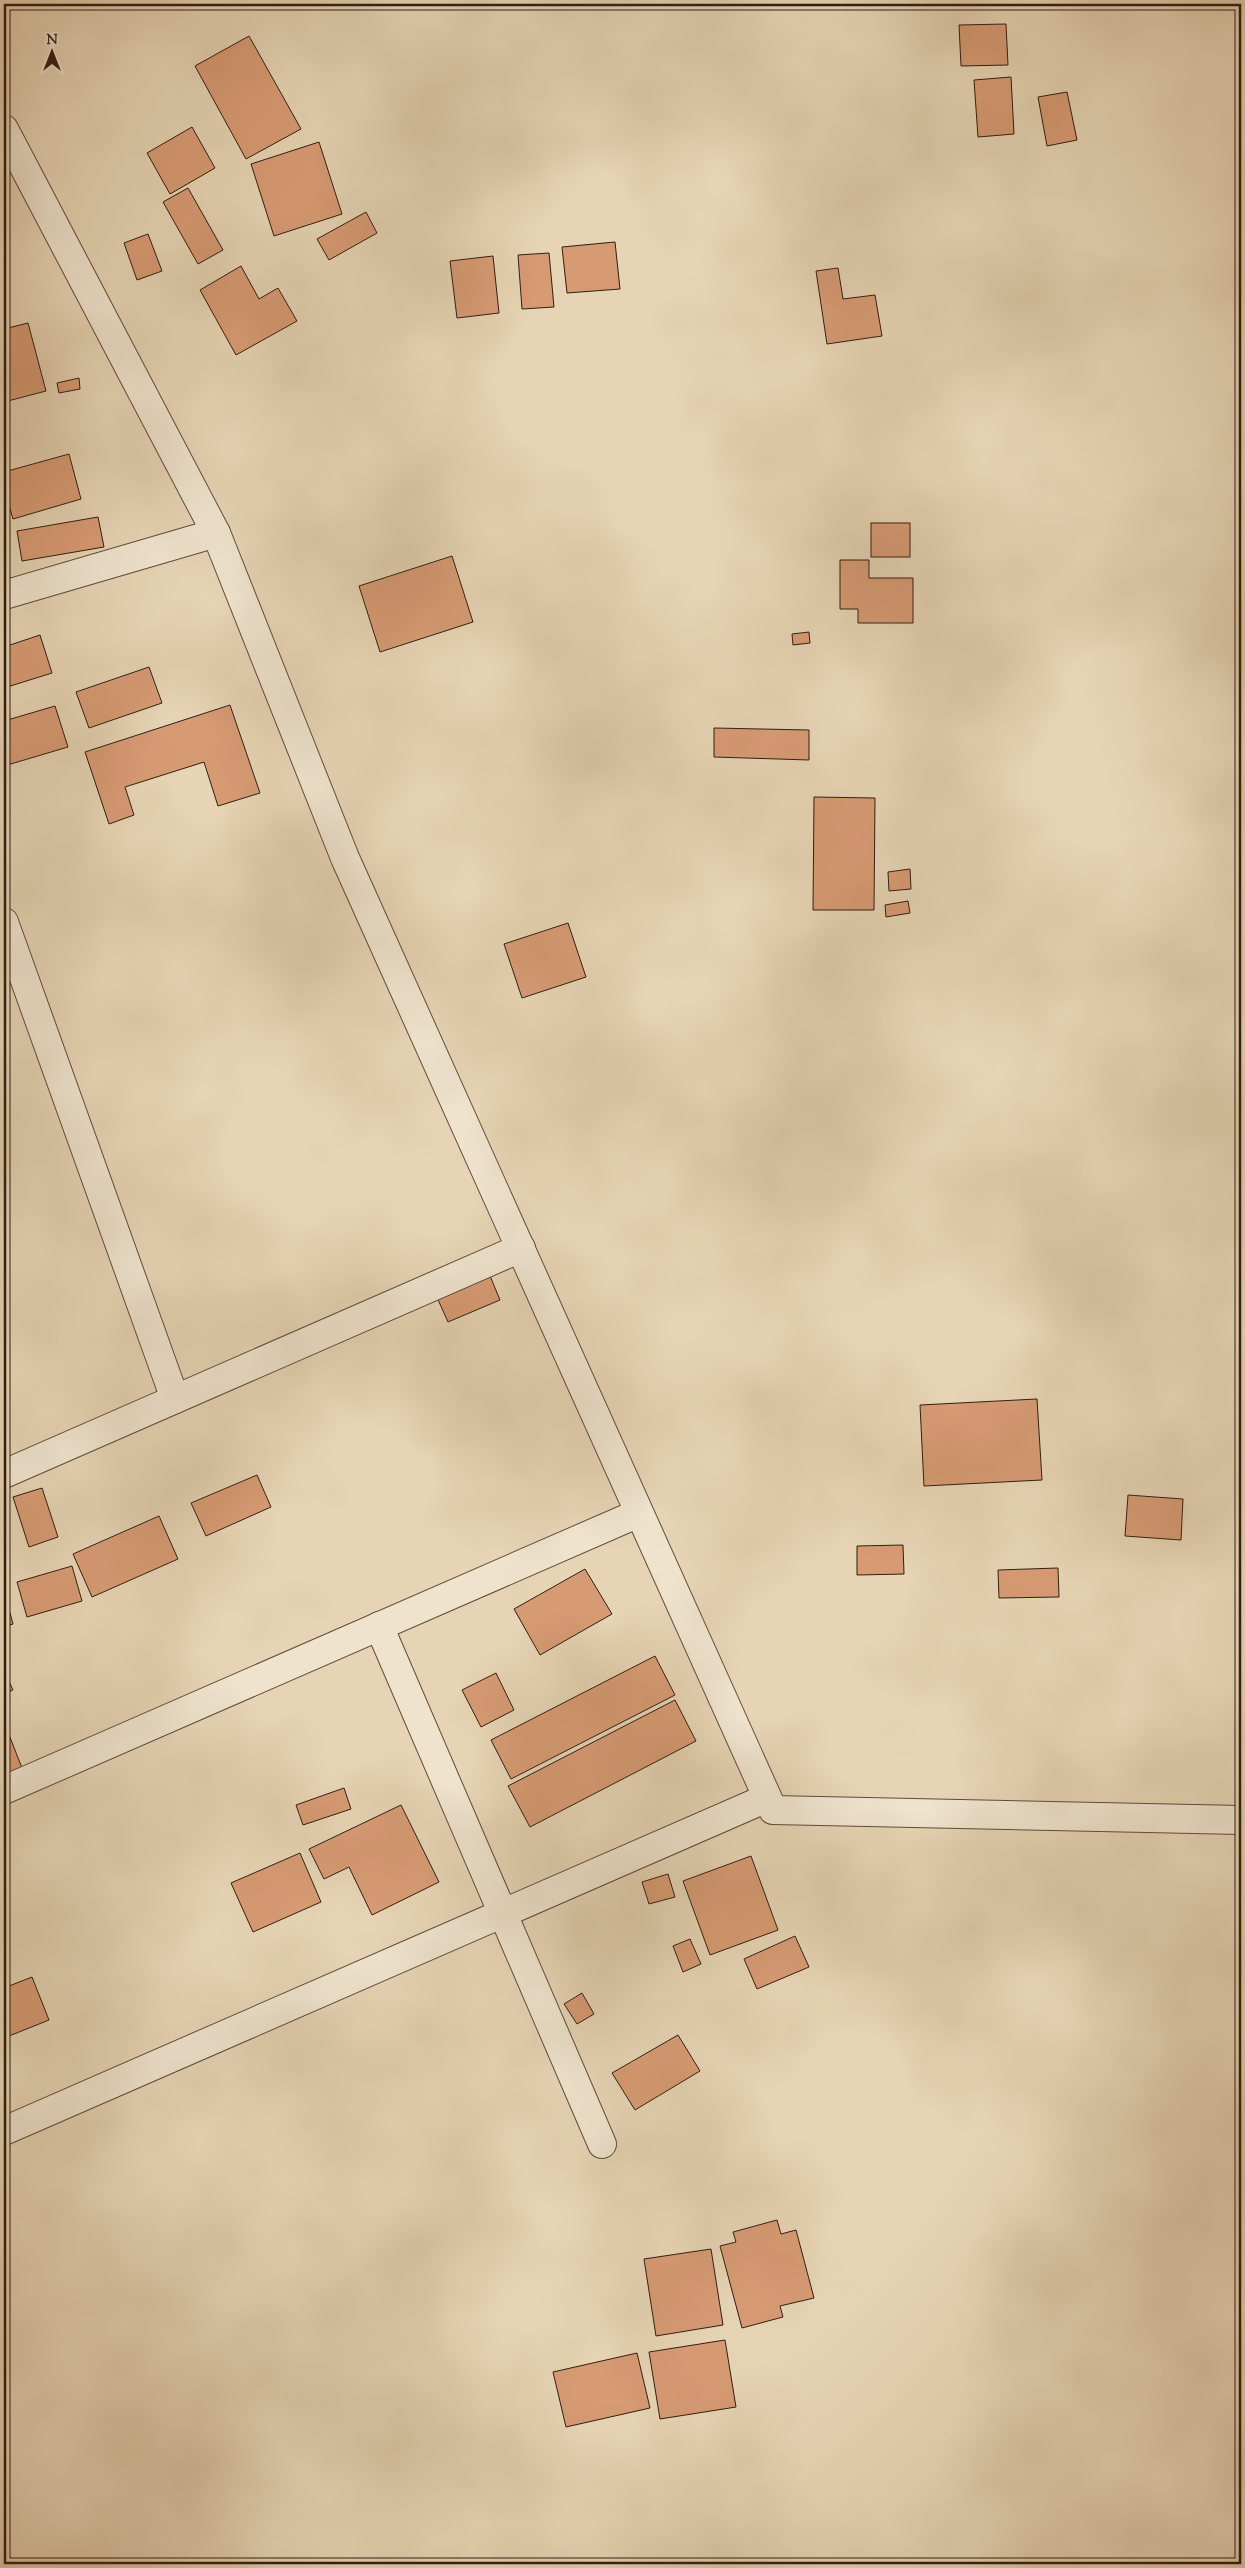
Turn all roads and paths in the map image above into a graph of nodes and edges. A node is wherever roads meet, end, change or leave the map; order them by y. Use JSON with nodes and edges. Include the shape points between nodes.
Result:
{"nodes":[{"id":1,"x":4,"y":129,"type":"edge"},
{"id":2,"x":216,"y":533,"type":"junction"},
{"id":3,"x":4,"y":595,"type":"edge"},
{"id":4,"x":4,"y":922,"type":"edge"},
{"id":5,"x":521,"y":1248,"type":"junction"},
{"id":6,"x":175,"y":1399,"type":"junction"},
{"id":7,"x":4,"y":1474,"type":"edge"},
{"id":8,"x":639,"y":1513,"type":"junction"},
{"id":9,"x":379,"y":1626,"type":"junction"},
{"id":10,"x":4,"y":1790,"type":"edge"},
{"id":11,"x":767,"y":1798,"type":"junction"},
{"id":12,"x":1241,"y":1820,"type":"edge"},
{"id":13,"x":504,"y":1914,"type":"junction"},
{"id":14,"x":4,"y":2131,"type":"edge"},
{"id":15,"x":602,"y":2144,"type":"dead end"}],
"edges":[{"from":1,"to":2,"type":"street"},
{"from":2,"to":3,"type":"street"},
{"from":2,"to":5,"type":"street","via":[[345,858]]},
{"from":4,"to":6,"type":"street"},
{"from":5,"to":6,"type":"street"},
{"from":5,"to":8,"type":"street"},
{"from":6,"to":7,"type":"street"},
{"from":8,"to":9,"type":"street"},
{"from":8,"to":11,"type":"street"},
{"from":9,"to":10,"type":"street"},
{"from":9,"to":13,"type":"street"},
{"from":11,"to":12,"type":"street","via":[[773,1810]]},
{"from":11,"to":13,"type":"street"},
{"from":13,"to":14,"type":"street"},
{"from":13,"to":15,"type":"street"}]}
